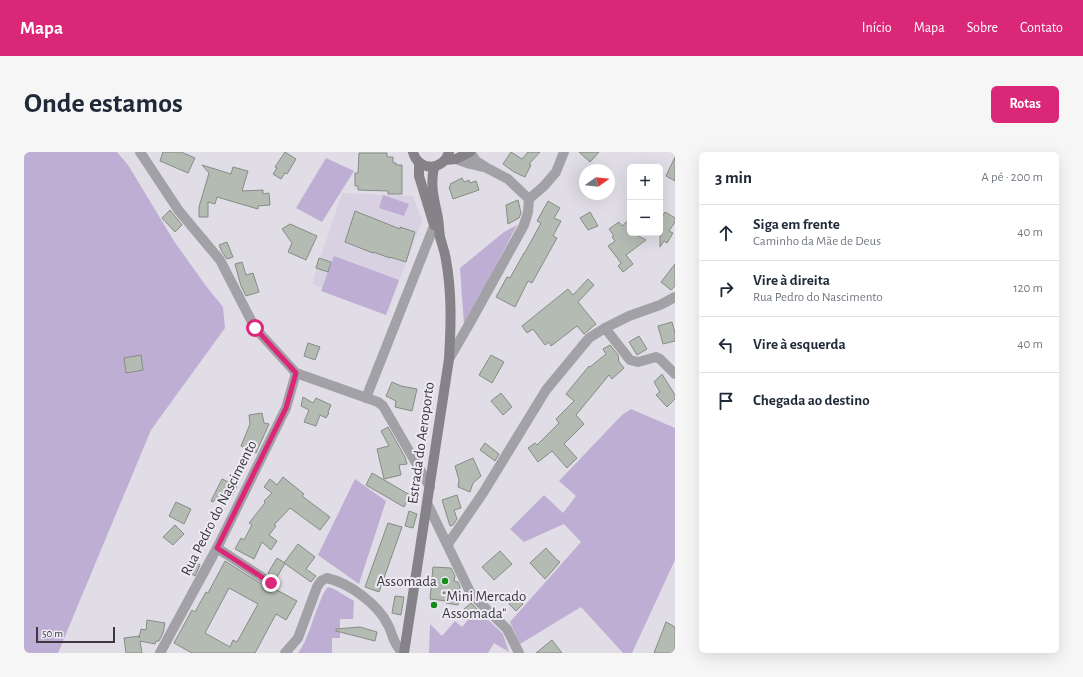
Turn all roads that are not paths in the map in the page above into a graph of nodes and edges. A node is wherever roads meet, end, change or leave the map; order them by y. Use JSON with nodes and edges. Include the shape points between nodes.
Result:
{"nodes":[{"id":1,"x":140,"y":152,"type":"edge"},
{"id":2,"x":413,"y":152,"type":"edge"},
{"id":3,"x":470,"y":152,"type":"edge"},
{"id":4,"x":564,"y":152,"type":"edge"},
{"id":5,"x":450,"y":157,"type":"edge"},
{"id":6,"x":419,"y":163,"type":"junction"},
{"id":7,"x":434,"y":167,"type":"junction"},
{"id":8,"x":487,"y":168,"type":"junction"},
{"id":9,"x":529,"y":199,"type":"junction"},
{"id":10,"x":434,"y":226,"type":"junction"},
{"id":11,"x":440,"y":237,"type":"junction"},
{"id":12,"x":675,"y":297,"type":"edge"},
{"id":13,"x":605,"y":328,"type":"junction"},
{"id":14,"x":449,"y":359,"type":"junction"},
{"id":15,"x":296,"y":373,"type":"junction"},
{"id":16,"x":675,"y":374,"type":"edge"},
{"id":17,"x":366,"y":398,"type":"junction"},
{"id":18,"x":430,"y":487,"type":"junction"},
{"id":19,"x":428,"y":504,"type":"junction"},
{"id":20,"x":448,"y":544,"type":"junction"},
{"id":21,"x":217,"y":548,"type":"junction"},
{"id":22,"x":269,"y":586,"type":"dead end"},
{"id":23,"x":160,"y":653,"type":"edge"},
{"id":24,"x":285,"y":653,"type":"edge"},
{"id":25,"x":403,"y":653,"type":"edge"},
{"id":26,"x":520,"y":653,"type":"edge"}],
"edges":[{"from":1,"to":15,"type":"street","via":[[179,211],[220,260],[255,328]]},
{"from":2,"to":6,"type":"main road"},
{"from":3,"to":5,"type":"main road"},
{"from":3,"to":8,"type":"street","via":[[476,161]]},
{"from":4,"to":9,"type":"street","via":[[556,172]]},
{"from":5,"to":7,"type":"main road"},
{"from":5,"to":8,"type":"street"},
{"from":6,"to":7,"type":"main road"},
{"from":6,"to":10,"type":"main road","name":"Estrada do Aeroporto","via":[[419,176]]},
{"from":7,"to":11,"type":"main road","name":"Estrada do Aeroporto","via":[[432,190]]},
{"from":8,"to":9,"type":"street","via":[[508,180]]},
{"from":9,"to":14,"type":"street","via":[[524,225]]},
{"from":10,"to":11,"type":"main road","name":"Estrada do Aeroporto"},
{"from":10,"to":17,"type":"street"},
{"from":11,"to":14,"type":"main road","name":"Estrada do Aeroporto","via":[[451,299]]},
{"from":12,"to":13,"type":"street"},
{"from":13,"to":16,"type":"street","via":[[630,360],[638,362],[656,357]]},
{"from":13,"to":20,"type":"street","via":[[589,338],[546,390],[483,493]]},
{"from":14,"to":18,"type":"main road","name":"Estrada do Aeroporto"},
{"from":15,"to":17,"type":"street"},
{"from":15,"to":21,"type":"street","name":"Rua Pedro do Nascimento","via":[[286,408]]},
{"from":17,"to":18,"type":"street","via":[[383,406]]},
{"from":18,"to":19,"type":"main road","name":"Estrada do Aeroporto"},
{"from":19,"to":20,"type":"street"},
{"from":19,"to":25,"type":"main road","name":"Estrada do Aeroporto"},
{"from":20,"to":26,"type":"street","via":[[471,594],[507,629]]},
{"from":21,"to":22,"type":"street","via":[[271,583]]},
{"from":21,"to":23,"type":"street","name":"Rua Pedro do Nascimento"},
{"from":24,"to":25,"type":"street","via":[[298,638],[316,587],[327,578],[366,598],[378,610]]}]}
